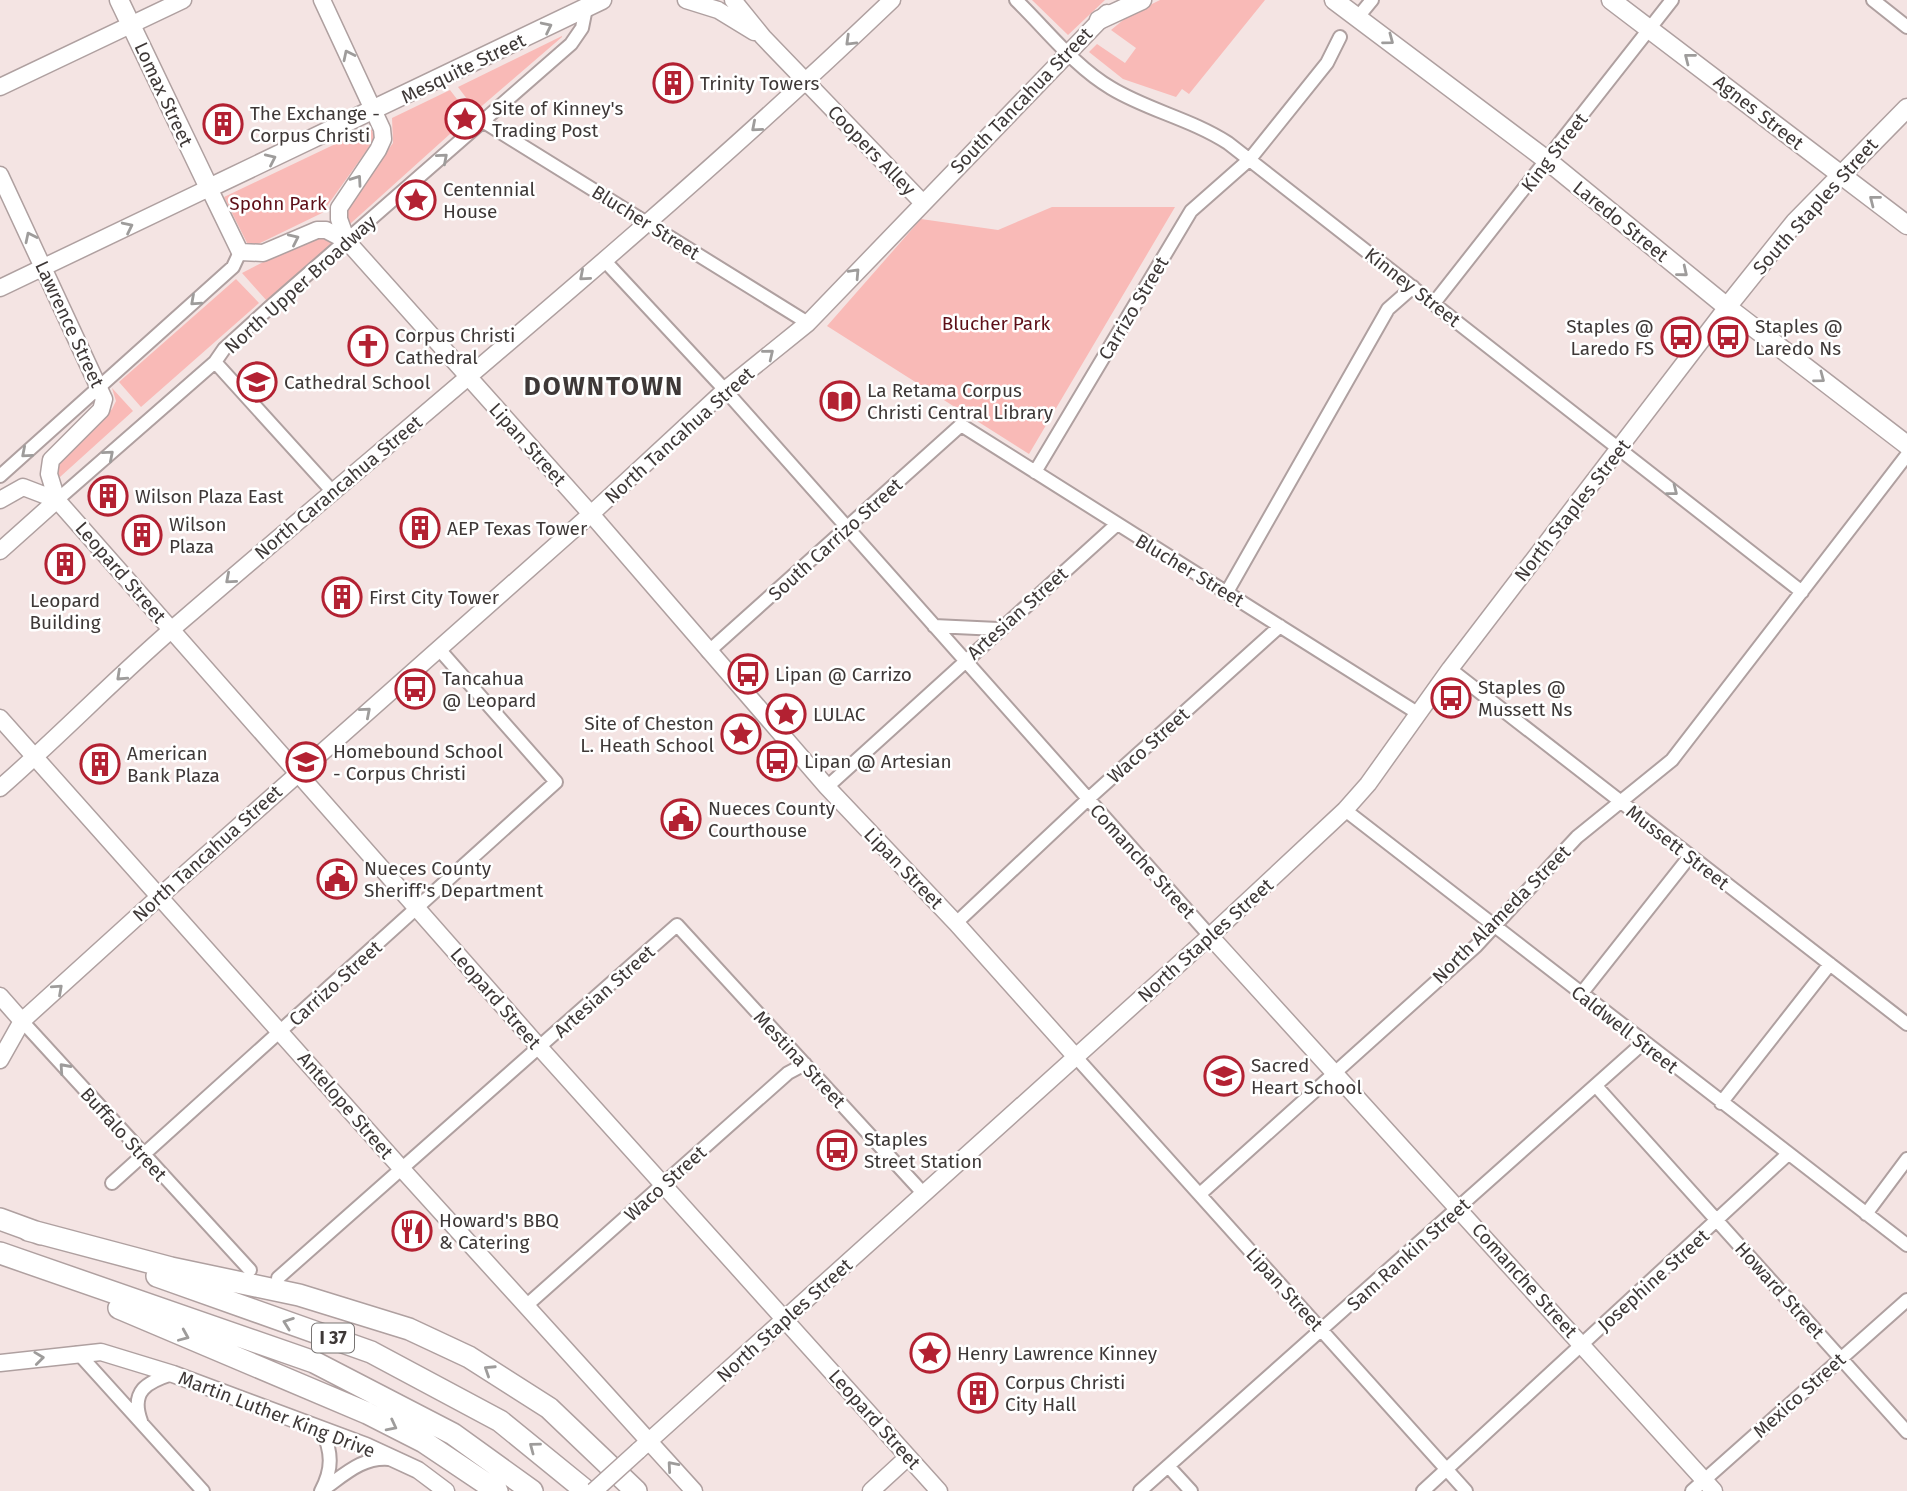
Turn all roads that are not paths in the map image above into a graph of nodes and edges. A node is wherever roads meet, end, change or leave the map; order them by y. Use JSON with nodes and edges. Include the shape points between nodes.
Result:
{"nodes":[{"id":1,"x":119,"y":0,"type":"edge"},
{"id":2,"x":183,"y":0,"type":"edge"},
{"id":3,"x":322,"y":0,"type":"edge"},
{"id":4,"x":686,"y":0,"type":"edge"},
{"id":5,"x":733,"y":0,"type":"edge"},
{"id":6,"x":892,"y":0,"type":"edge"},
{"id":7,"x":1016,"y":0,"type":"edge"},
{"id":8,"x":1121,"y":0,"type":"edge"},
{"id":9,"x":1142,"y":0,"type":"edge"},
{"id":10,"x":1372,"y":0,"type":"edge"},
{"id":11,"x":1611,"y":0,"type":"edge"},
{"id":12,"x":1672,"y":0,"type":"edge"},
{"id":13,"x":1873,"y":0,"type":"edge"},
{"id":14,"x":1334,"y":1,"type":"edge"},
{"id":15,"x":594,"y":4,"type":"edge"},
{"id":16,"x":1358,"y":17,"type":"junction"},
{"id":17,"x":1099,"y":20,"type":"junction"},
{"id":18,"x":131,"y":25,"type":"junction"},
{"id":19,"x":1907,"y":27,"type":"edge"},
{"id":20,"x":1651,"y":28,"type":"junction"},
{"id":21,"x":763,"y":37,"type":"junction"},
{"id":22,"x":1340,"y":37,"type":"dead end"},
{"id":23,"x":1067,"y":50,"type":"junction"},
{"id":24,"x":807,"y":82,"type":"junction"},
{"id":25,"x":0,"y":87,"type":"edge"},
{"id":26,"x":1907,"y":108,"type":"edge"},
{"id":27,"x":374,"y":110,"type":"junction"},
{"id":28,"x":484,"y":122,"type":"junction"},
{"id":29,"x":1250,"y":159,"type":"junction"},
{"id":30,"x":1548,"y":162,"type":"junction"},
{"id":31,"x":1840,"y":174,"type":"junction"},
{"id":32,"x":0,"y":175,"type":"edge"},
{"id":33,"x":209,"y":188,"type":"junction"},
{"id":34,"x":922,"y":202,"type":"junction"},
{"id":35,"x":645,"y":223,"type":"junction"},
{"id":36,"x":1907,"y":225,"type":"edge"},
{"id":37,"x":347,"y":241,"type":"junction"},
{"id":38,"x":240,"y":252,"type":"junction"},
{"id":39,"x":604,"y":260,"type":"junction"},
{"id":40,"x":45,"y":268,"type":"junction"},
{"id":41,"x":1413,"y":287,"type":"junction"},
{"id":42,"x":0,"y":288,"type":"edge"},
{"id":43,"x":1434,"y":303,"type":"junction"},
{"id":44,"x":1727,"y":307,"type":"junction"},
{"id":45,"x":808,"y":323,"type":"junction"},
{"id":46,"x":215,"y":362,"type":"junction"},
{"id":47,"x":469,"y":377,"type":"junction"},
{"id":48,"x":100,"y":388,"type":"junction"},
{"id":49,"x":725,"y":390,"type":"junction"},
{"id":50,"x":961,"y":425,"type":"joint"},
{"id":51,"x":1907,"y":445,"type":"edge"},
{"id":52,"x":1619,"y":448,"type":"junction"},
{"id":53,"x":1907,"y":455,"type":"edge"},
{"id":54,"x":1035,"y":472,"type":"junction"},
{"id":55,"x":0,"y":476,"type":"edge"},
{"id":56,"x":332,"y":491,"type":"junction"},
{"id":57,"x":0,"y":500,"type":"edge"},
{"id":58,"x":57,"y":500,"type":"junction"},
{"id":59,"x":591,"y":514,"type":"junction"},
{"id":60,"x":1116,"y":525,"type":"junction"},
{"id":61,"x":847,"y":528,"type":"junction"},
{"id":62,"x":0,"y":551,"type":"edge"},
{"id":63,"x":1227,"y":592,"type":"junction"},
{"id":64,"x":1802,"y":592,"type":"junction"},
{"id":65,"x":934,"y":626,"type":"junction"},
{"id":66,"x":1280,"y":626,"type":"junction"},
{"id":67,"x":998,"y":629,"type":"junction"},
{"id":68,"x":171,"y":630,"type":"junction"},
{"id":69,"x":438,"y":648,"type":"junction"},
{"id":70,"x":708,"y":652,"type":"junction"},
{"id":71,"x":964,"y":661,"type":"junction"},
{"id":72,"x":1450,"y":669,"type":"junction"},
{"id":73,"x":1419,"y":714,"type":"junction"},
{"id":74,"x":0,"y":718,"type":"edge"},
{"id":75,"x":36,"y":757,"type":"junction"},
{"id":76,"x":296,"y":772,"type":"junction"},
{"id":77,"x":827,"y":787,"type":"junction"},
{"id":78,"x":0,"y":788,"type":"edge"},
{"id":79,"x":1087,"y":800,"type":"junction"},
{"id":80,"x":1620,"y":802,"type":"junction"},
{"id":81,"x":1345,"y":810,"type":"junction"},
{"id":82,"x":1690,"y":856,"type":"junction"},
{"id":83,"x":160,"y":895,"type":"junction"},
{"id":84,"x":418,"y":910,"type":"junction"},
{"id":85,"x":956,"y":923,"type":"junction"},
{"id":86,"x":677,"y":925,"type":"joint"},
{"id":87,"x":1493,"y":926,"type":"junction"},
{"id":88,"x":1210,"y":936,"type":"junction"},
{"id":89,"x":1830,"y":964,"type":"junction"},
{"id":90,"x":1581,"y":994,"type":"junction"},
{"id":91,"x":0,"y":996,"type":"edge"},
{"id":92,"x":22,"y":1021,"type":"junction"},
{"id":93,"x":1907,"y":1024,"type":"edge"},
{"id":94,"x":281,"y":1031,"type":"junction"},
{"id":95,"x":1643,"y":1042,"type":"junction"},
{"id":96,"x":540,"y":1048,"type":"junction"},
{"id":97,"x":1076,"y":1056,"type":"junction"},
{"id":98,"x":0,"y":1060,"type":"edge"},
{"id":99,"x":805,"y":1064,"type":"junction"},
{"id":100,"x":1334,"y":1072,"type":"junction"},
{"id":101,"x":1596,"y":1086,"type":"junction"},
{"id":102,"x":1721,"y":1103,"type":"junction"},
{"id":103,"x":1788,"y":1154,"type":"junction"},
{"id":104,"x":143,"y":1155,"type":"junction"},
{"id":105,"x":1907,"y":1159,"type":"edge"},
{"id":106,"x":401,"y":1168,"type":"junction"},
{"id":107,"x":113,"y":1183,"type":"dead end"},
{"id":108,"x":663,"y":1186,"type":"junction"},
{"id":109,"x":923,"y":1193,"type":"junction"},
{"id":110,"x":1200,"y":1194,"type":"junction"},
{"id":111,"x":1459,"y":1208,"type":"junction"},
{"id":112,"x":1866,"y":1214,"type":"junction"},
{"id":113,"x":0,"y":1219,"type":"edge"},
{"id":114,"x":1718,"y":1221,"type":"junction"},
{"id":115,"x":28,"y":1230,"type":"junction"},
{"id":116,"x":1907,"y":1245,"type":"edge"},
{"id":117,"x":0,"y":1253,"type":"edge"},
{"id":118,"x":33,"y":1266,"type":"junction"},
{"id":119,"x":250,"y":1270,"type":"dead end"},
{"id":120,"x":278,"y":1278,"type":"dead end"},
{"id":121,"x":1907,"y":1300,"type":"edge"},
{"id":122,"x":527,"y":1305,"type":"junction"},
{"id":123,"x":786,"y":1319,"type":"junction"},
{"id":124,"x":1322,"y":1330,"type":"junction"},
{"id":125,"x":1583,"y":1344,"type":"junction"},
{"id":126,"x":78,"y":1353,"type":"junction"},
{"id":127,"x":1841,"y":1357,"type":"junction"},
{"id":128,"x":0,"y":1363,"type":"edge"},
{"id":129,"x":173,"y":1374,"type":"junction"},
{"id":130,"x":142,"y":1424,"type":"junction"},
{"id":131,"x":322,"y":1430,"type":"junction"},
{"id":132,"x":1907,"y":1432,"type":"edge"},
{"id":133,"x":644,"y":1446,"type":"junction"},
{"id":134,"x":908,"y":1457,"type":"junction"},
{"id":135,"x":395,"y":1460,"type":"junction"},
{"id":136,"x":1168,"y":1466,"type":"junction"},
{"id":137,"x":1447,"y":1469,"type":"junction"},
{"id":138,"x":1704,"y":1487,"type":"edge"},
{"id":139,"x":203,"y":1491,"type":"edge"},
{"id":140,"x":321,"y":1491,"type":"edge"},
{"id":141,"x":446,"y":1491,"type":"edge"},
{"id":142,"x":497,"y":1491,"type":"edge"},
{"id":143,"x":532,"y":1491,"type":"edge"},
{"id":144,"x":586,"y":1491,"type":"edge"},
{"id":145,"x":594,"y":1491,"type":"edge"},
{"id":146,"x":636,"y":1491,"type":"edge"},
{"id":147,"x":694,"y":1491,"type":"edge"},
{"id":148,"x":871,"y":1491,"type":"edge"},
{"id":149,"x":939,"y":1491,"type":"edge"},
{"id":150,"x":1140,"y":1491,"type":"edge"},
{"id":151,"x":1191,"y":1491,"type":"edge"},
{"id":152,"x":1423,"y":1491,"type":"edge"},
{"id":153,"x":1466,"y":1491,"type":"edge"}],
"edges":[{"from":1,"to":18,"type":"main road","name":"Lomax Street"},
{"from":2,"to":18,"type":"main road"},
{"from":27,"to":3,"type":"main road","one_way":true},
{"from":4,"to":21,"type":"main road","name":"Coopers Alley","via":[[718,10]]},
{"from":5,"to":21,"type":"main road","name":"Coopers Alley"},
{"from":6,"to":24,"type":"main road","name":"North Carancahua Street","one_way":true},
{"from":7,"to":23,"type":"street","name":"Kinney Street"},
{"from":8,"to":17,"type":"main road","name":"South Tancahua Street"},
{"from":9,"to":17,"type":"main road"},
{"from":10,"to":16,"type":"street"},
{"from":11,"to":20,"type":"main road","name":"Agnes Street"},
{"from":12,"to":20,"type":"street","name":"King Street"},
{"from":13,"to":19,"type":"street"},
{"from":14,"to":16,"type":"main road","name":"Laredo Street"},
{"from":27,"to":15,"type":"main road","name":"Mesquite Street","one_way":true},
{"from":15,"to":28,"type":"street","name":"North Upper Broadway","via":[[571,44]]},
{"from":16,"to":30,"type":"main road","name":"Laredo Street","one_way":true},
{"from":17,"to":23,"type":"main road","name":"South Tancahua Street"},
{"from":18,"to":25,"type":"main road"},
{"from":18,"to":33,"type":"main road","name":"Lomax Street"},
{"from":20,"to":30,"type":"street","name":"King Street"},
{"from":31,"to":20,"type":"main road","name":"Agnes Street","one_way":true},
{"from":21,"to":24,"type":"main road","name":"Coopers Alley"},
{"from":22,"to":29,"type":"street","via":[[1327,63]]},
{"from":23,"to":29,"type":"street","name":"Kinney Street","via":[[1113,90],[1184,118]]},
{"from":23,"to":34,"type":"main road","name":"South Tancahua Street"},
{"from":24,"to":34,"type":"main road","name":"Coopers Alley"},
{"from":24,"to":35,"type":"main road","name":"North Carancahua Street","one_way":true},
{"from":26,"to":31,"type":"main road","name":"South Staples Street"},
{"from":33,"to":27,"type":"main road","name":"Mesquite Street","one_way":true},
{"from":37,"to":27,"type":"main road","one_way":true,"via":[[339,208],[383,139]]},
{"from":28,"to":35,"type":"street","name":"Blucher Street"},
{"from":37,"to":28,"type":"street","name":"North Upper Broadway","one_way":true},
{"from":29,"to":41,"type":"street","name":"Kinney Street"},
{"from":29,"to":54,"type":"street","name":"Carrizo Street","via":[[1191,211]]},
{"from":30,"to":43,"type":"street","name":"King Street"},
{"from":30,"to":44,"type":"main road","name":"Laredo Street","one_way":true},
{"from":36,"to":31,"type":"main road","name":"Agnes Street","one_way":true},
{"from":31,"to":44,"type":"main road","name":"South Staples Street"},
{"from":40,"to":32,"type":"main road","name":"Lawrence Street","one_way":true},
{"from":33,"to":38,"type":"main road"},
{"from":40,"to":33,"type":"main road","one_way":true},
{"from":45,"to":34,"type":"main road","name":"North Tancahua Street","one_way":true},
{"from":35,"to":39,"type":"main road","name":"North Carancahua Street"},
{"from":35,"to":45,"type":"street","name":"Blucher Street"},
{"from":38,"to":37,"type":"main road","one_way":true,"via":[[264,253],[317,230]]},
{"from":37,"to":46,"type":"street","name":"North Upper Broadway","via":[[224,349]]},
{"from":37,"to":47,"type":"main road","name":"Lipan Street"},
{"from":38,"to":48,"type":"street","one_way":true,"via":[[233,267]]},
{"from":39,"to":47,"type":"main road","name":"North Carancahua Street","one_way":true},
{"from":39,"to":49,"type":"street","name":"Comanche Street"},
{"from":40,"to":42,"type":"main road"},
{"from":40,"to":48,"type":"main road","name":"Lawrence Street"},
{"from":41,"to":43,"type":"street","name":"Kinney Street"},
{"from":41,"to":63,"type":"street","via":[[1388,309]]},
{"from":43,"to":52,"type":"street","name":"Kinney Street"},
{"from":44,"to":51,"type":"main road","name":"Laredo Street","one_way":true},
{"from":44,"to":52,"type":"main road","name":"North Staples Street"},
{"from":49,"to":45,"type":"main road","name":"North Tancahua Street","one_way":true},
{"from":46,"to":56,"type":"street"},
{"from":58,"to":46,"type":"street","name":"North Upper Broadway","one_way":true},
{"from":47,"to":56,"type":"main road","name":"North Carancahua Street"},
{"from":47,"to":59,"type":"main road","name":"Lipan Street"},
{"from":48,"to":55,"type":"street","one_way":true},
{"from":48,"to":58,"type":"main road","name":"Lawrence Street","via":[[101,410],[51,460],[48,474]]},
{"from":49,"to":59,"type":"main road","name":"North Tancahua Street"},
{"from":49,"to":61,"type":"street","name":"Comanche Street"},
{"from":50,"to":54,"type":"street","name":"Blucher Street"},
{"from":50,"to":61,"type":"street","name":"South Carrizo Street"},
{"from":52,"to":64,"type":"street","name":"Kinney Street","one_way":true},
{"from":52,"to":72,"type":"main road","name":"North Staples Street"},
{"from":53,"to":64,"type":"street","name":"North Alameda Street"},
{"from":54,"to":60,"type":"street","name":"Blucher Street"},
{"from":56,"to":68,"type":"main road","name":"North Carancahua Street","one_way":true},
{"from":57,"to":58,"type":"main road","via":[[23,487]]},
{"from":58,"to":62,"type":"main road","name":"North Upper Broadway"},
{"from":58,"to":68,"type":"main road","name":"Leopard Street"},
{"from":59,"to":69,"type":"main road","name":"North Tancahua Street"},
{"from":59,"to":70,"type":"main road","name":"Lipan Street"},
{"from":60,"to":63,"type":"street","name":"Blucher Street"},
{"from":60,"to":67,"type":"street","name":"Artesian Street"},
{"from":61,"to":65,"type":"street","name":"Comanche Street"},
{"from":61,"to":70,"type":"street","name":"South Carrizo Street"},
{"from":63,"to":66,"type":"street","name":"Blucher Street"},
{"from":64,"to":80,"type":"street","name":"North Alameda Street","via":[[1672,761]]},
{"from":65,"to":67,"type":"street"},
{"from":65,"to":71,"type":"street","name":"Comanche Street"},
{"from":66,"to":73,"type":"street","name":"Blucher Street"},
{"from":66,"to":79,"type":"street","name":"Waco Street"},
{"from":67,"to":71,"type":"street","name":"Artesian Street"},
{"from":68,"to":75,"type":"main road","name":"North Carancahua Street","one_way":true},
{"from":68,"to":76,"type":"main road","name":"Leopard Street"},
{"from":76,"to":69,"type":"main road","name":"North Tancahua Street","one_way":true},
{"from":69,"to":84,"type":"street","name":"Carrizo Street","via":[[556,782],[433,891]]},
{"from":70,"to":77,"type":"main road","name":"Lipan Street"},
{"from":71,"to":77,"type":"street","name":"Artesian Street"},
{"from":71,"to":79,"type":"street","name":"Comanche Street"},
{"from":72,"to":73,"type":"main road","name":"North Staples Street"},
{"from":72,"to":80,"type":"street","name":"Mussett Street"},
{"from":73,"to":81,"type":"main road","name":"North Staples Street"},
{"from":74,"to":75,"type":"main road","name":"Antelope Street"},
{"from":75,"to":78,"type":"main road","name":"North Carancahua Street"},
{"from":75,"to":83,"type":"main road","name":"Antelope Street"},
{"from":76,"to":83,"type":"main road","name":"North Tancahua Street"},
{"from":76,"to":84,"type":"main road","name":"Leopard Street"},
{"from":77,"to":85,"type":"main road","name":"Lipan Street"},
{"from":79,"to":85,"type":"street","name":"Waco Street"},
{"from":79,"to":88,"type":"street","name":"Comanche Street"},
{"from":80,"to":82,"type":"street","name":"Mussett Street"},
{"from":80,"to":87,"type":"street","name":"North Alameda Street","via":[[1577,837]]},
{"from":81,"to":87,"type":"street","name":"Caldwell Street"},
{"from":81,"to":88,"type":"main road","name":"North Staples Street"},
{"from":82,"to":89,"type":"street","name":"Mussett Street"},
{"from":82,"to":90,"type":"street"},
{"from":92,"to":83,"type":"main road","name":"North Tancahua Street","one_way":true},
{"from":83,"to":94,"type":"main road","name":"Antelope Street"},
{"from":84,"to":94,"type":"street","name":"Carrizo Street"},
{"from":84,"to":96,"type":"main road","name":"Leopard Street"},
{"from":85,"to":97,"type":"main road","name":"Lipan Street"},
{"from":86,"to":96,"type":"street","name":"Artesian Street"},
{"from":86,"to":99,"type":"street","name":"Mestina Street"},
{"from":87,"to":90,"type":"street","name":"Caldwell Street"},
{"from":87,"to":100,"type":"street","name":"North Alameda Street"},
{"from":88,"to":97,"type":"main road","name":"North Staples Street"},
{"from":88,"to":100,"type":"main road","name":"Comanche Street"},
{"from":89,"to":93,"type":"street","name":"Mussett Street"},
{"from":89,"to":102,"type":"street"},
{"from":90,"to":95,"type":"street","name":"Caldwell Street"},
{"from":91,"to":92,"type":"main road","name":"Buffalo Street"},
{"from":92,"to":98,"type":"main road","name":"North Tancahua Street"},
{"from":104,"to":92,"type":"street","name":"Buffalo Street","one_way":true},
{"from":94,"to":104,"type":"street","name":"Carrizo Street"},
{"from":94,"to":106,"type":"main road","name":"Antelope Street"},
{"from":95,"to":101,"type":"street","name":"Sam Rankin Street"},
{"from":95,"to":102,"type":"street","name":"Caldwell Street"},
{"from":96,"to":106,"type":"street","name":"Artesian Street"},
{"from":96,"to":108,"type":"main road","name":"Leopard Street"},
{"from":97,"to":109,"type":"main road","name":"North Staples Street"},
{"from":97,"to":110,"type":"street","name":"Lipan Street"},
{"from":99,"to":108,"type":"street","name":"Waco Street","via":[[788,1073]]},
{"from":99,"to":109,"type":"street","name":"Mestina Street"},
{"from":100,"to":110,"type":"street","name":"North Alameda Street"},
{"from":100,"to":111,"type":"main road","name":"Comanche Street"},
{"from":101,"to":111,"type":"street","name":"Sam Rankin Street"},
{"from":101,"to":114,"type":"street","name":"Howard Street"},
{"from":102,"to":103,"type":"street","name":"Caldwell Street"},
{"from":103,"to":112,"type":"street","name":"Caldwell Street"},
{"from":103,"to":114,"type":"street","name":"Josephine Street"},
{"from":104,"to":107,"type":"street","name":"Carrizo Street"},
{"from":104,"to":119,"type":"street","name":"Buffalo Street"},
{"from":105,"to":112,"type":"street"},
{"from":106,"to":120,"type":"street","name":"Artesian Street"},
{"from":106,"to":122,"type":"main road","name":"Antelope Street"},
{"from":108,"to":122,"type":"street","name":"Waco Street"},
{"from":108,"to":123,"type":"main road","name":"Leopard Street"},
{"from":109,"to":123,"type":"main road","name":"North Staples Street"},
{"from":110,"to":124,"type":"street","name":"Lipan Street"},
{"from":111,"to":124,"type":"street","name":"Sam Rankin Street"},
{"from":111,"to":125,"type":"main road","name":"Comanche Street"},
{"from":112,"to":116,"type":"street","name":"Caldwell Street"},
{"from":113,"to":115,"type":"highway","number":"I 37"},
{"from":114,"to":125,"type":"street","name":"Josephine Street"},
{"from":114,"to":127,"type":"street","name":"Howard Street"},
{"from":144,"to":115,"type":"highway","number":"I 37","one_way":true,"via":[[500,1421],[371,1352]]},
{"from":146,"to":115,"type":"highway","one_way":true,"via":[[549,1408],[469,1357],[409,1329],[335,1304]]},
{"from":117,"to":118,"type":"highway","number":"I 37"},
{"from":118,"to":142,"type":"highway","one_way":true,"via":[[85,1294],[367,1413],[424,1442]]},
{"from":118,"to":143,"type":"highway","number":"I 37","via":[[338,1373],[453,1434]]},
{"from":121,"to":127,"type":"street","name":"Mexico Street"},
{"from":122,"to":133,"type":"main road","name":"Antelope Street"},
{"from":123,"to":133,"type":"main road","name":"North Staples Street"},
{"from":123,"to":134,"type":"main road","name":"Leopard Street"},
{"from":124,"to":136,"type":"street","name":"Sam Rankin Street"},
{"from":124,"to":137,"type":"street","name":"Lipan Street"},
{"from":125,"to":137,"type":"street","name":"Josephine Street"},
{"from":125,"to":138,"type":"main road","name":"Comanche Street"},
{"from":128,"to":126,"type":"main road","name":"Martin Luther King Drive","one_way":true},
{"from":126,"to":129,"type":"main road","name":"Martin Luther King Drive","via":[[101,1353]]},
{"from":126,"to":130,"type":"street"},
{"from":127,"to":132,"type":"street","name":"Howard Street"},
{"from":127,"to":138,"type":"street","name":"Mexico Street"},
{"from":129,"to":130,"type":"street","via":[[144,1384],[136,1409]]},
{"from":129,"to":131,"type":"main road","name":"Martin Luther King Drive"},
{"from":130,"to":139,"type":"street"},
{"from":131,"to":135,"type":"main road","name":"Martin Luther King Drive"},
{"from":131,"to":140,"type":"street","via":[[331,1457]]},
{"from":133,"to":145,"type":"main road","name":"North Staples Street","bridge":true},
{"from":147,"to":133,"type":"main road","name":"Antelope Street","one_way":true},
{"from":134,"to":148,"type":"main road"},
{"from":134,"to":149,"type":"main road","name":"Leopard Street"},
{"from":135,"to":140,"type":"street","via":[[377,1458],[359,1464]]},
{"from":135,"to":141,"type":"main road","name":"Martin Luther King Drive"},
{"from":136,"to":150,"type":"street","name":"Sam Rankin Street"},
{"from":136,"to":151,"type":"street"},
{"from":137,"to":152,"type":"street","name":"Josephine Street"},
{"from":137,"to":153,"type":"street","name":"Lipan Street"}]}
